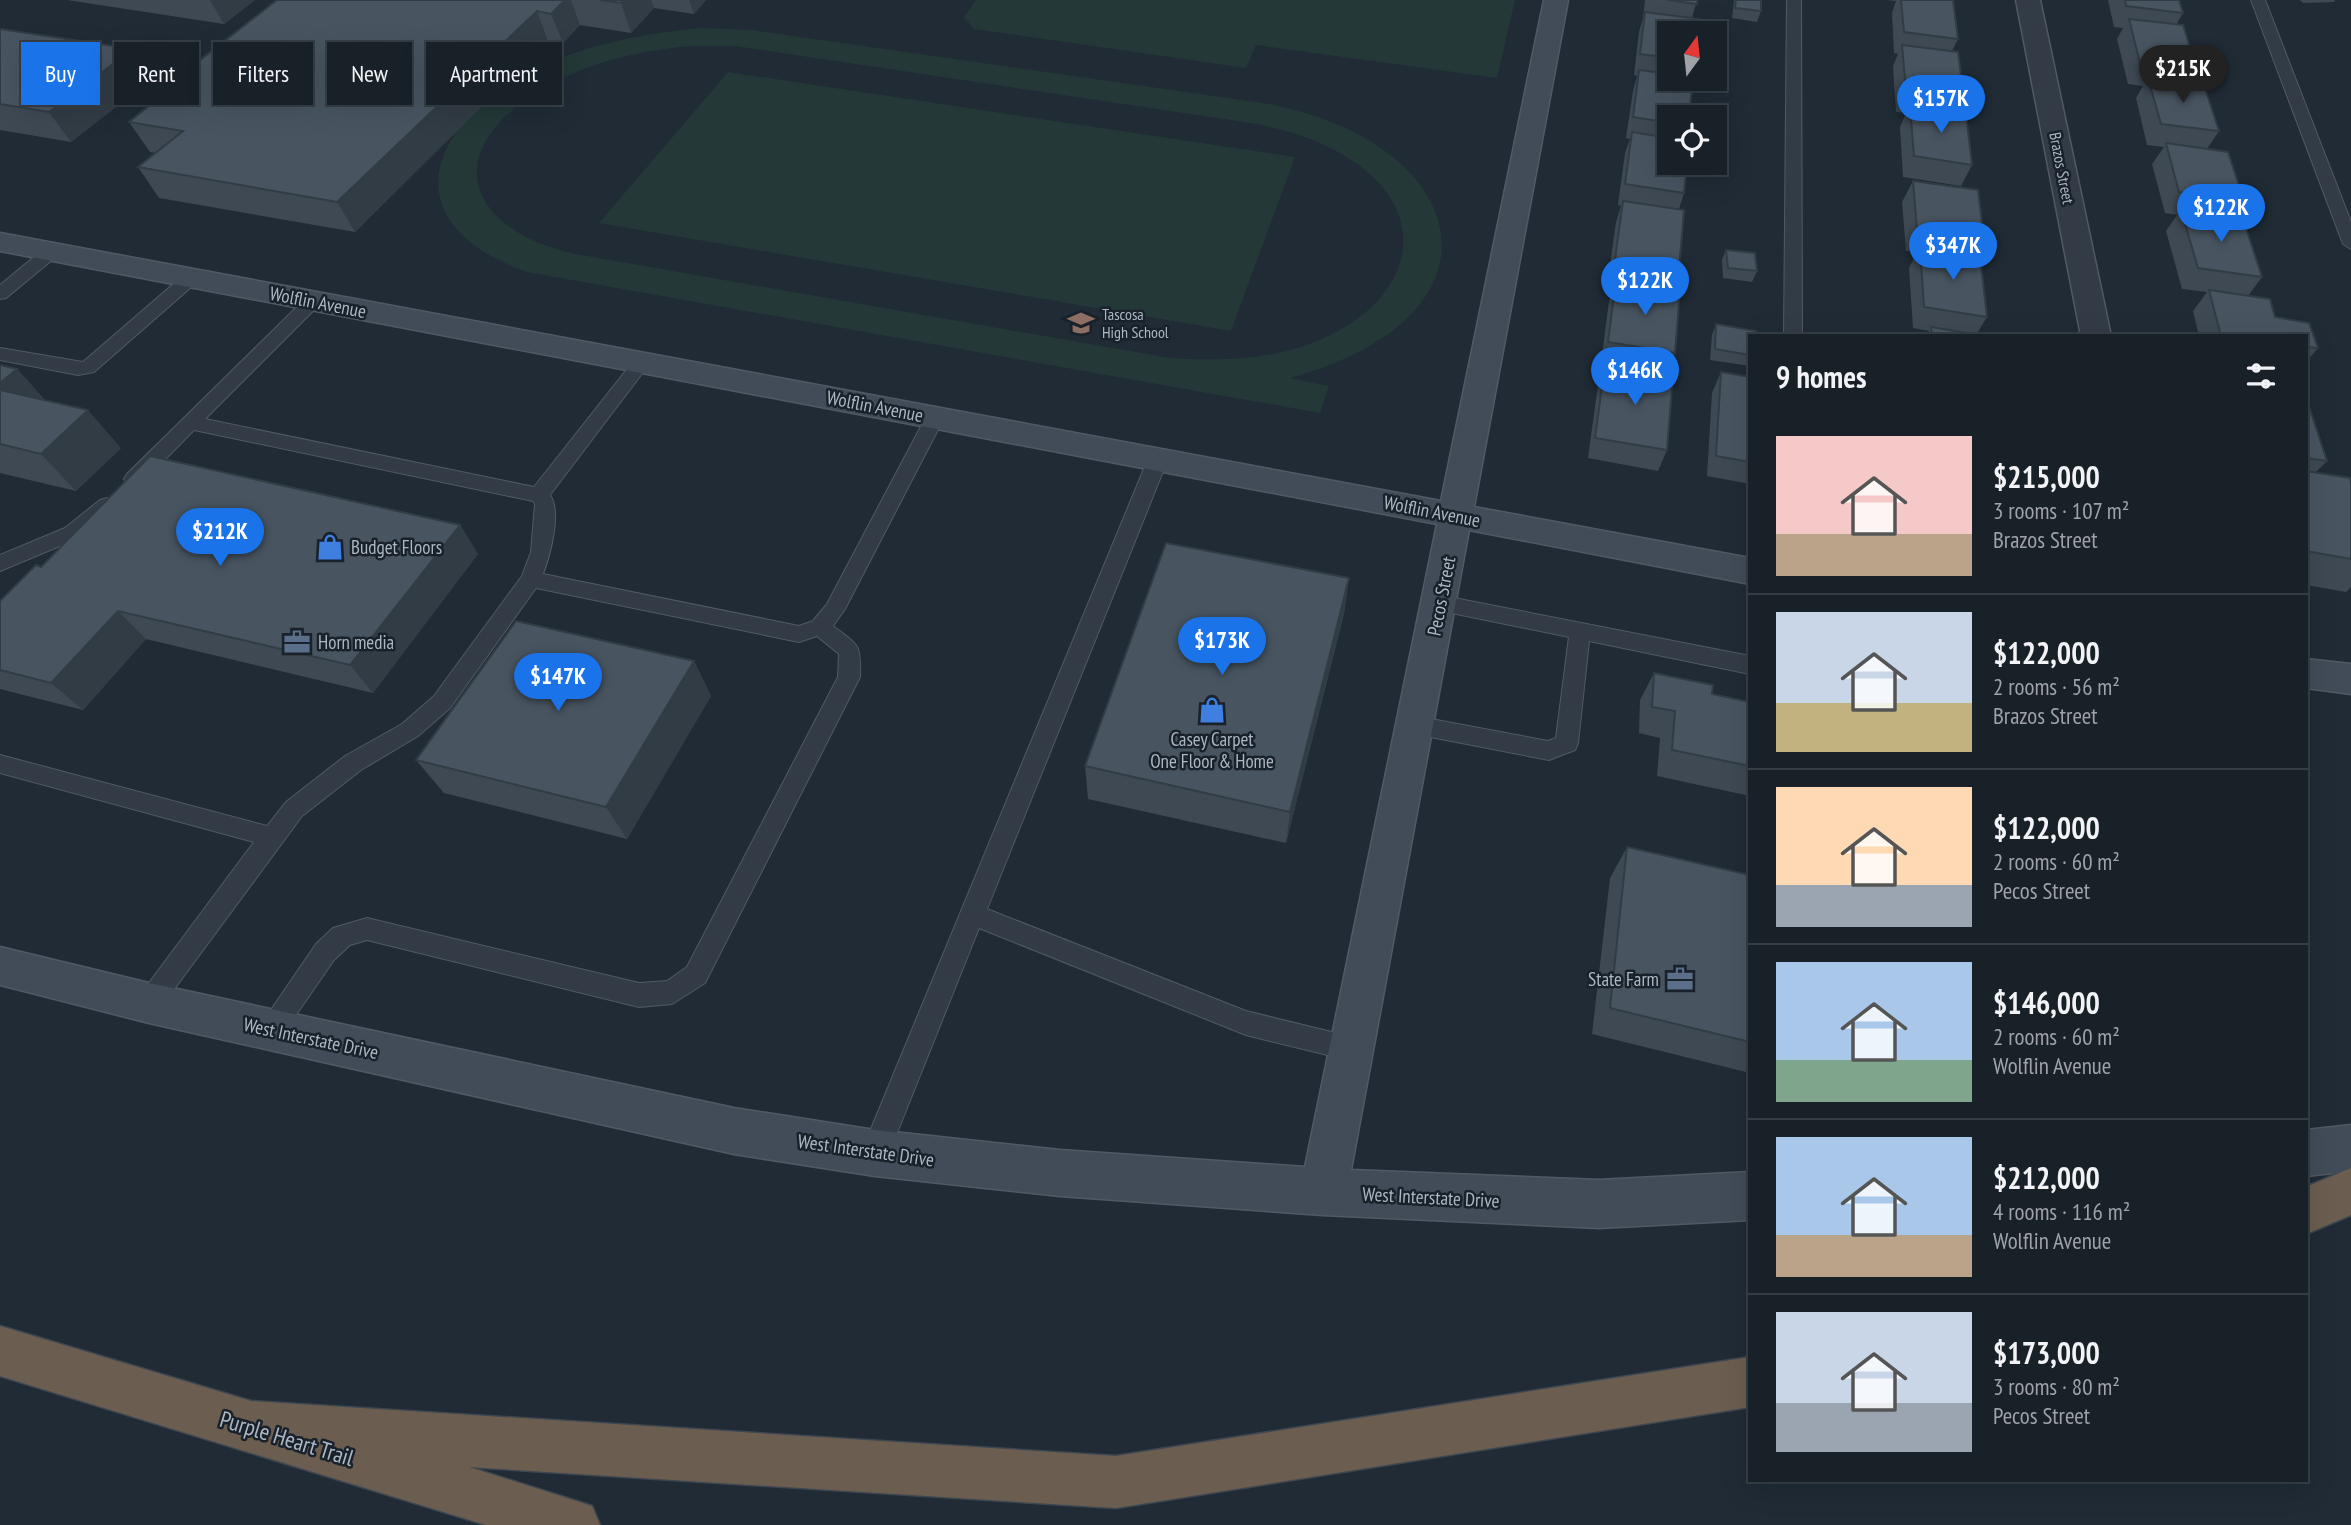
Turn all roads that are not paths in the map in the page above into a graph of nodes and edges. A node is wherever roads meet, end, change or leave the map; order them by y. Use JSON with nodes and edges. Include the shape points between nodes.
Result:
{"nodes":[{"id":1,"x":1556,"y":0,"type":"edge"},
{"id":2,"x":1794,"y":0,"type":"edge"},
{"id":3,"x":2028,"y":0,"type":"edge"},
{"id":4,"x":2258,"y":0,"type":"edge"},
{"id":5,"x":0,"y":242,"type":"edge"},
{"id":6,"x":2351,"y":244,"type":"edge"},
{"id":7,"x":51,"y":252,"type":"junction"},
{"id":8,"x":191,"y":278,"type":"junction"},
{"id":9,"x":0,"y":293,"type":"edge"},
{"id":10,"x":313,"y":301,"type":"junction"},
{"id":11,"x":1793,"y":334,"type":"edge"},
{"id":12,"x":2096,"y":334,"type":"edge"},
{"id":13,"x":0,"y":354,"type":"edge"},
{"id":14,"x":641,"y":363,"type":"junction"},
{"id":15,"x":935,"y":418,"type":"junction"},
{"id":16,"x":191,"y":423,"type":"junction"},
{"id":17,"x":1158,"y":459,"type":"junction"},
{"id":18,"x":539,"y":495,"type":"junction"},
{"id":19,"x":1457,"y":516,"type":"junction"},
{"id":20,"x":0,"y":563,"type":"edge"},
{"id":21,"x":1748,"y":571,"type":"edge"},
{"id":22,"x":531,"y":579,"type":"junction"},
{"id":23,"x":1439,"y":603,"type":"junction"},
{"id":24,"x":820,"y":627,"type":"junction"},
{"id":25,"x":1580,"y":631,"type":"junction"},
{"id":26,"x":1748,"y":665,"type":"edge"},
{"id":27,"x":1415,"y":724,"type":"junction"},
{"id":28,"x":0,"y":764,"type":"edge"},
{"id":29,"x":272,"y":837,"type":"junction"},
{"id":30,"x":971,"y":914,"type":"junction"},
{"id":31,"x":0,"y":966,"type":"edge"},
{"id":32,"x":149,"y":1003,"type":"junction"},
{"id":33,"x":271,"y":1029,"type":"junction"},
{"id":34,"x":1352,"y":1049,"type":"junction"},
{"id":35,"x":2351,"y":1147,"type":"edge"},
{"id":36,"x":875,"y":1153,"type":"junction"},
{"id":37,"x":2308,"y":1153,"type":"edge"},
{"id":38,"x":2351,"y":1191,"type":"edge"},
{"id":39,"x":1323,"y":1192,"type":"junction"},
{"id":40,"x":1748,"y":1196,"type":"edge"},
{"id":41,"x":2308,"y":1210,"type":"edge"},
{"id":42,"x":0,"y":1351,"type":"edge"},
{"id":43,"x":1748,"y":1382,"type":"edge"},
{"id":44,"x":249,"y":1427,"type":"junction"},
{"id":45,"x":573,"y":1525,"type":"edge"}],
"edges":[{"from":1,"to":19,"type":"main road","name":"Pecos Street"},
{"from":2,"to":11,"type":"lane"},
{"from":3,"to":12,"type":"street","name":"Brazos Street"},
{"from":4,"to":6,"type":"lane"},
{"from":5,"to":7,"type":"main road","name":"Wolflin Avenue"},
{"from":7,"to":8,"type":"main road","name":"Wolflin Avenue"},
{"from":7,"to":9,"type":"lane"},
{"from":8,"to":10,"type":"main road","name":"Wolflin Avenue"},
{"from":8,"to":13,"type":"lane","via":[[88,368]]},
{"from":10,"to":14,"type":"main road","name":"Wolflin Avenue"},
{"from":10,"to":16,"type":"lane"},
{"from":14,"to":15,"type":"main road","name":"Wolflin Avenue"},
{"from":14,"to":18,"type":"lane"},
{"from":15,"to":17,"type":"main road","name":"Wolflin Avenue"},
{"from":15,"to":24,"type":"lane","via":[[835,609]]},
{"from":16,"to":18,"type":"lane"},
{"from":16,"to":20,"type":"lane","via":[[72,533]]},
{"from":17,"to":19,"type":"main road","name":"Wolflin Avenue"},
{"from":17,"to":30,"type":"lane"},
{"from":18,"to":22,"type":"lane","via":[[545,503],[541,552]]},
{"from":19,"to":21,"type":"main road","name":"Wolflin Avenue"},
{"from":19,"to":23,"type":"main road","name":"Pecos Street"},
{"from":22,"to":24,"type":"lane","via":[[799,634]]},
{"from":22,"to":29,"type":"lane","via":[[442,702],[410,730],[353,763],[294,810]]},
{"from":23,"to":25,"type":"lane"},
{"from":23,"to":27,"type":"main road","name":"Pecos Street"},
{"from":24,"to":33,"type":"lane","via":[[850,651],[849,677],[696,975],[672,992],[639,995],[367,929],[342,936],[324,952]]},
{"from":25,"to":26,"type":"lane"},
{"from":25,"to":27,"type":"lane","via":[[1567,743],[1549,751]]},
{"from":27,"to":34,"type":"main road","name":"Pecos Street"},
{"from":28,"to":29,"type":"lane"},
{"from":29,"to":32,"type":"lane"},
{"from":30,"to":34,"type":"lane","via":[[1246,1023]]},
{"from":30,"to":36,"type":"lane"},
{"from":31,"to":32,"type":"main road","name":"West Interstate Drive"},
{"from":32,"to":33,"type":"main road","name":"West Interstate Drive"},
{"from":33,"to":36,"type":"main road","name":"West Interstate Drive","via":[[734,1131]]},
{"from":34,"to":39,"type":"main road","name":"Pecos Street"},
{"from":35,"to":37,"type":"main road"},
{"from":36,"to":39,"type":"main road","name":"West Interstate Drive","via":[[1060,1173]]},
{"from":38,"to":41,"type":"highway"},
{"from":39,"to":40,"type":"main road","name":"West Interstate Drive","via":[[1599,1204]]},
{"from":42,"to":44,"type":"highway","name":"Purple Heart Trail"},
{"from":43,"to":44,"type":"highway","via":[[1116,1482]]},
{"from":44,"to":45,"type":"highway","name":"Purple Heart Trail"}]}
